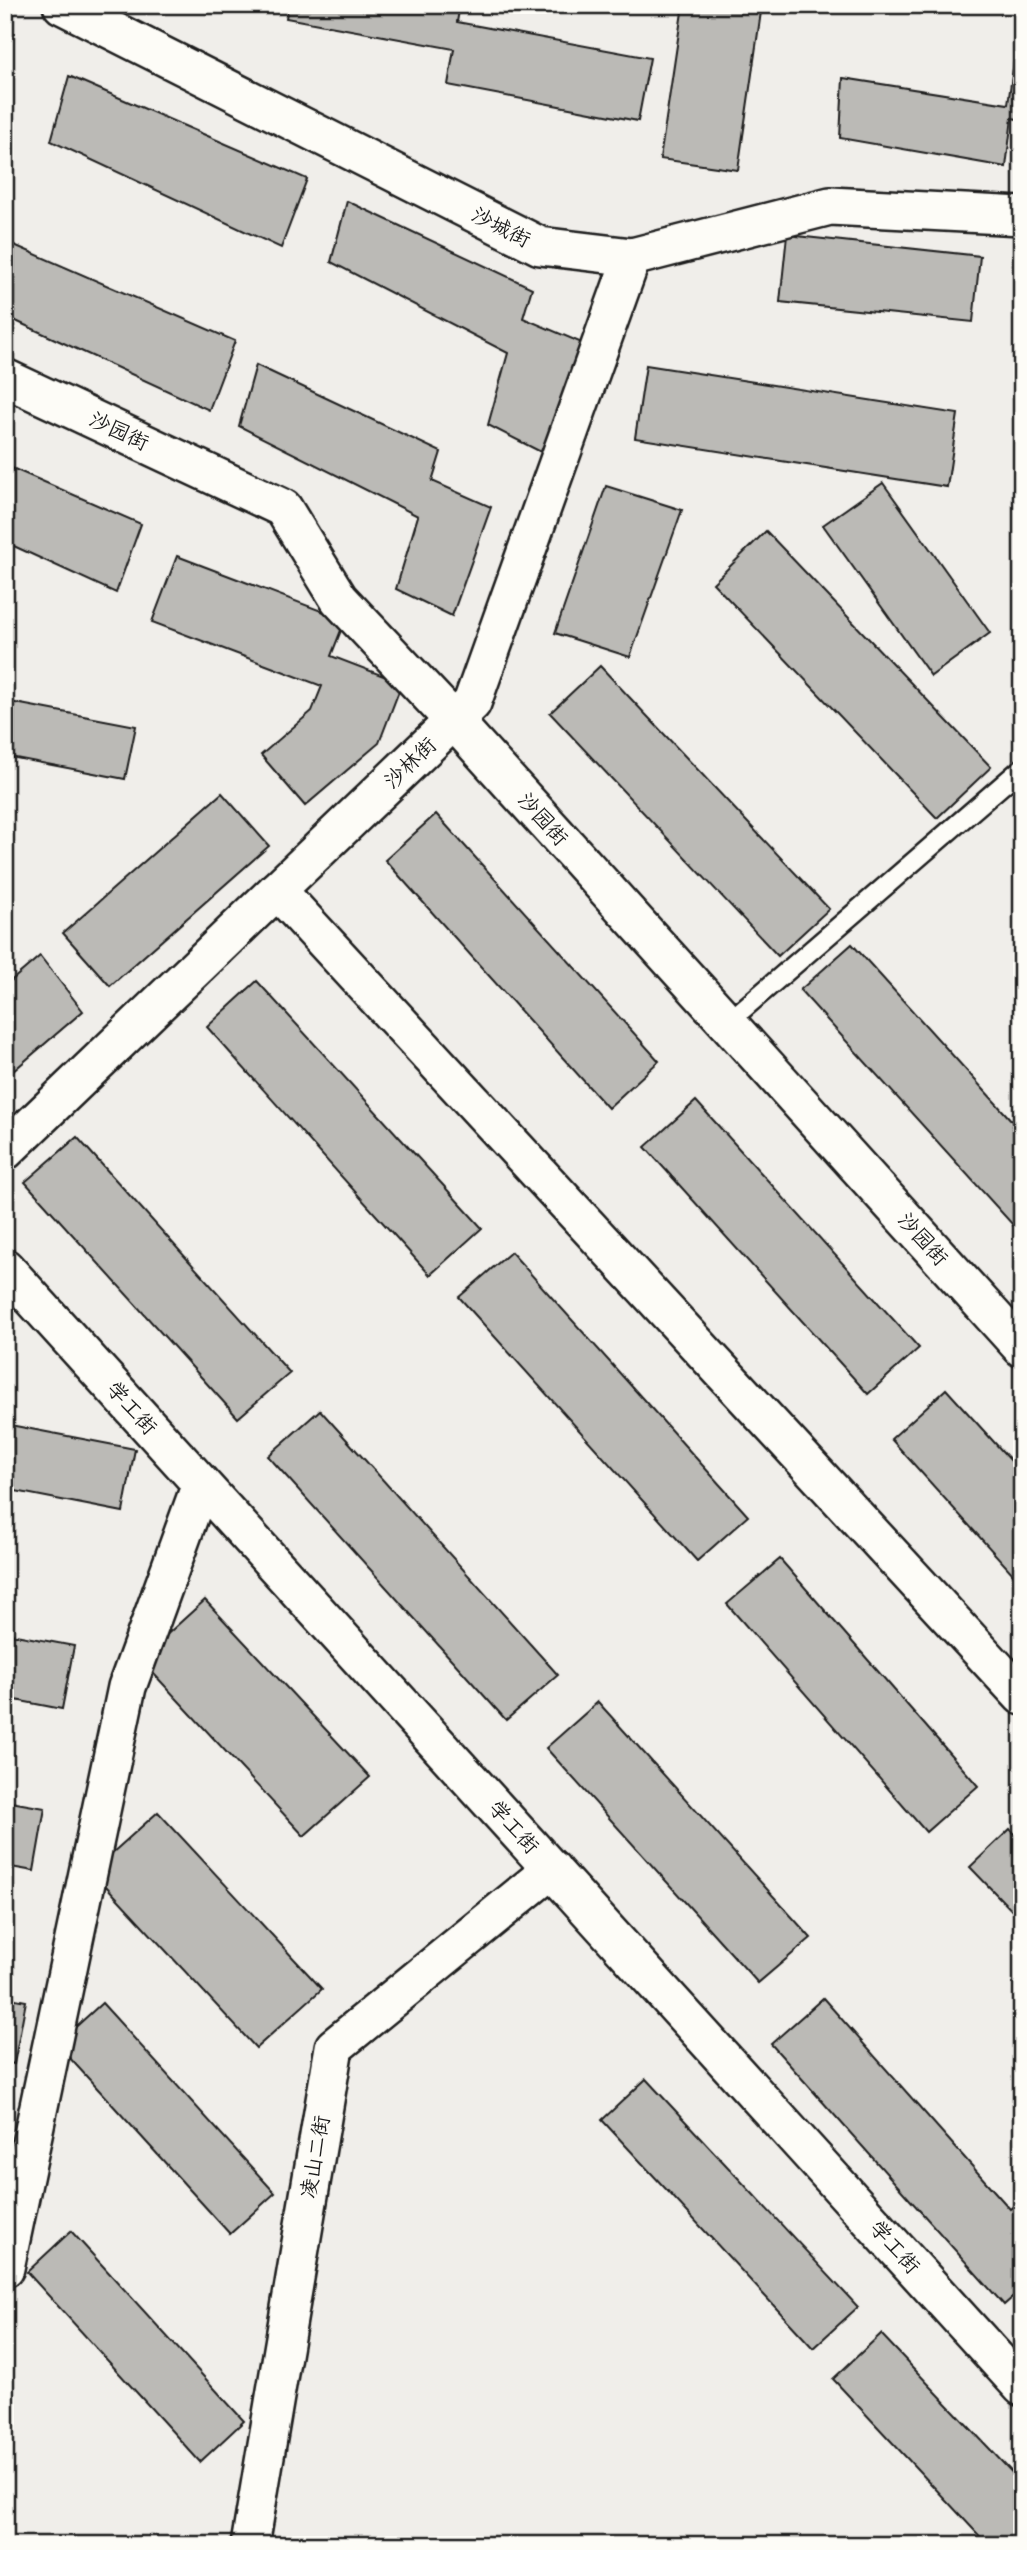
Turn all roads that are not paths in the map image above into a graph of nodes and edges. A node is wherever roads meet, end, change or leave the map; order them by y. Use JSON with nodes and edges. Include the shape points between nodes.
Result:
{"nodes":[{"id":1,"x":62,"y":5,"type":"edge"},
{"id":2,"x":1022,"y":216,"type":"edge"},
{"id":3,"x":632,"y":257,"type":"junction"},
{"id":4,"x":5,"y":378,"type":"edge"},
{"id":5,"x":454,"y":721,"type":"junction"},
{"id":6,"x":1022,"y":768,"type":"edge"},
{"id":7,"x":277,"y":890,"type":"junction"},
{"id":8,"x":727,"y":1023,"type":"junction"},
{"id":9,"x":5,"y":1151,"type":"edge"},
{"id":10,"x":5,"y":1268,"type":"edge"},
{"id":11,"x":1022,"y":1348,"type":"edge"},
{"id":12,"x":201,"y":1484,"type":"junction"},
{"id":13,"x":1022,"y":1696,"type":"edge"},
{"id":14,"x":552,"y":1869,"type":"junction"},
{"id":15,"x":5,"y":2268,"type":"edge"},
{"id":16,"x":1022,"y":2387,"type":"edge"},
{"id":17,"x":250,"y":2545,"type":"edge"}],
"edges":[{"from":1,"to":3,"type":"street","name":"沙城街","via":[[540,246]]},
{"from":2,"to":3,"type":"street","name":"沙城街","via":[[830,206]]},
{"from":3,"to":5,"type":"street","name":"沙林街","via":[[472,703]]},
{"from":4,"to":5,"type":"street","name":"沙园街","via":[[283,508],[339,599]]},
{"from":5,"to":7,"type":"street","name":"沙林街"},
{"from":5,"to":8,"type":"street","name":"沙园街"},
{"from":6,"to":8,"type":"lane"},
{"from":7,"to":9,"type":"street","name":"沙林街"},
{"from":7,"to":13,"type":"street"},
{"from":8,"to":11,"type":"street","name":"沙园街"},
{"from":10,"to":12,"type":"street","name":"学工街"},
{"from":12,"to":14,"type":"street","name":"学工街"},
{"from":12,"to":15,"type":"street","via":[[127,1686]]},
{"from":14,"to":16,"type":"street","name":"学工街"},
{"from":14,"to":17,"type":"street","name":"凌山二街","via":[[334,2047]]}]}
